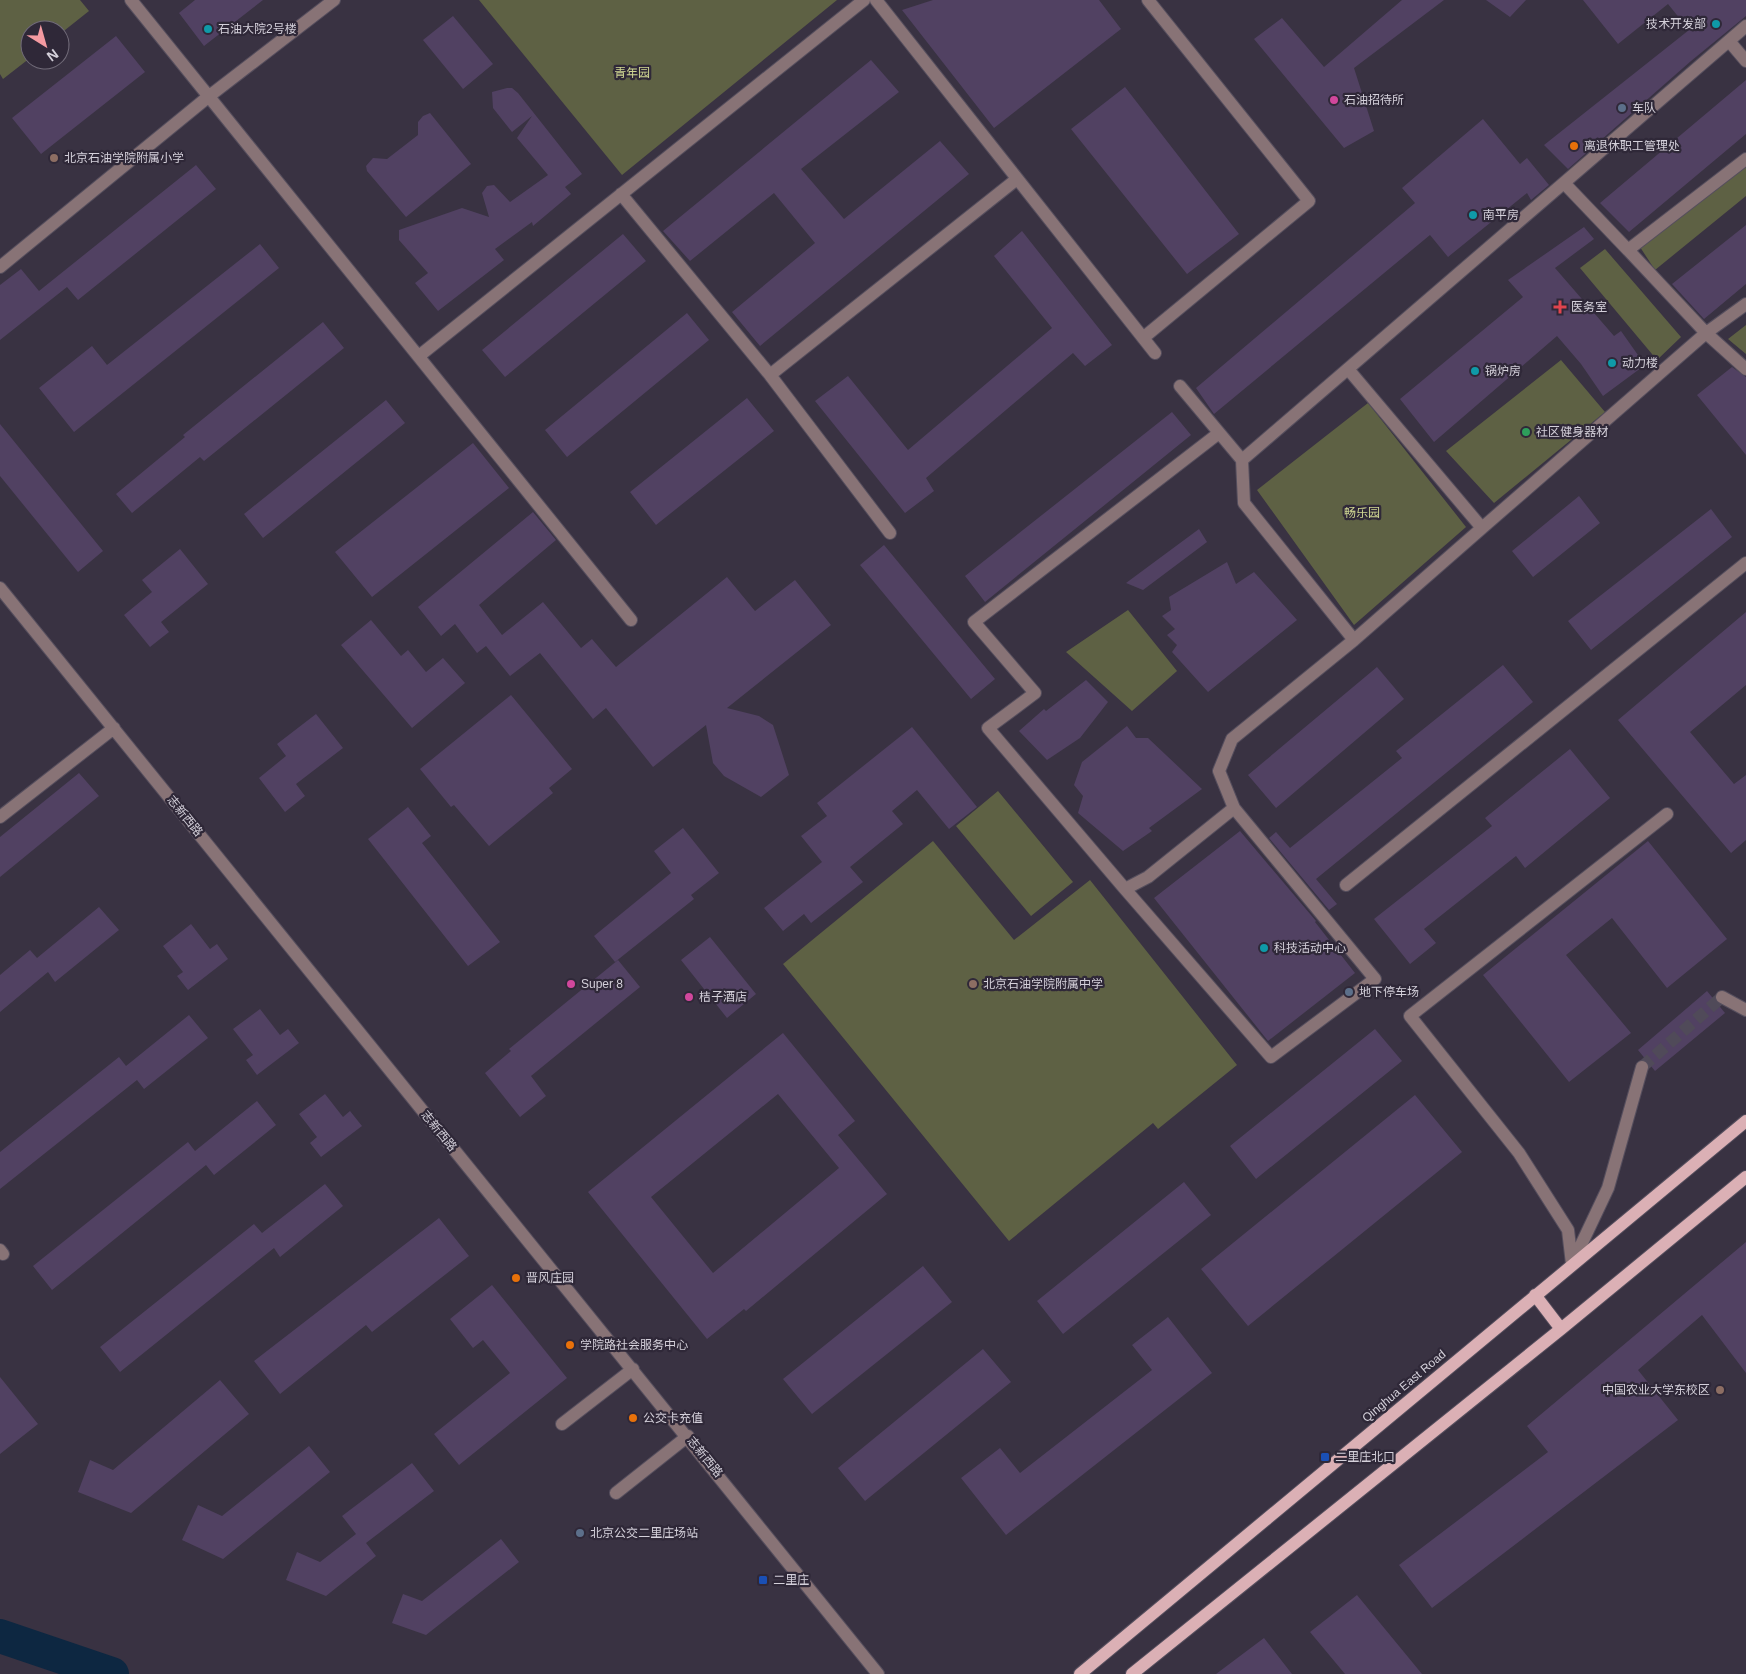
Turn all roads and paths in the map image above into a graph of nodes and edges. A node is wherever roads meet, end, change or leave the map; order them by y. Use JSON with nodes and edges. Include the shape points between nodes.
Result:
{"nodes":[{"id":1,"x":132,"y":0,"type":"edge"},
{"id":2,"x":334,"y":0,"type":"edge"},
{"id":3,"x":864,"y":0,"type":"edge"},
{"id":4,"x":876,"y":0,"type":"edge"},
{"id":5,"x":1148,"y":0,"type":"edge"},
{"id":6,"x":1746,"y":26,"type":"edge"},
{"id":7,"x":1729,"y":41,"type":"junction"},
{"id":8,"x":1746,"y":60,"type":"edge"},
{"id":9,"x":208,"y":97,"type":"junction"},
{"id":10,"x":1746,"y":159,"type":"edge"},
{"id":11,"x":1018,"y":179,"type":"junction"},
{"id":12,"x":1564,"y":183,"type":"junction"},
{"id":13,"x":622,"y":194,"type":"junction"},
{"id":14,"x":1628,"y":250,"type":"junction"},
{"id":15,"x":0,"y":266,"type":"edge"},
{"id":16,"x":1746,"y":304,"type":"edge"},
{"id":17,"x":1706,"y":333,"type":"junction"},
{"id":18,"x":1143,"y":338,"type":"junction"},
{"id":19,"x":1155,"y":353,"type":"dead end"},
{"id":20,"x":419,"y":356,"type":"junction"},
{"id":21,"x":1348,"y":369,"type":"junction"},
{"id":22,"x":1746,"y":369,"type":"edge"},
{"id":23,"x":770,"y":375,"type":"junction"},
{"id":24,"x":1180,"y":386,"type":"dead end"},
{"id":25,"x":1219,"y":433,"type":"junction"},
{"id":26,"x":1242,"y":460,"type":"junction"},
{"id":27,"x":1482,"y":528,"type":"junction"},
{"id":28,"x":890,"y":533,"type":"dead end"},
{"id":29,"x":1746,"y":564,"type":"edge"},
{"id":30,"x":0,"y":588,"type":"edge"},
{"id":31,"x":631,"y":620,"type":"dead end"},
{"id":32,"x":1354,"y":640,"type":"junction"},
{"id":33,"x":114,"y":728,"type":"junction"},
{"id":34,"x":1234,"y":808,"type":"junction"},
{"id":35,"x":1667,"y":814,"type":"dead end"},
{"id":36,"x":0,"y":817,"type":"edge"},
{"id":37,"x":1346,"y":885,"type":"dead end"},
{"id":38,"x":1125,"y":889,"type":"junction"},
{"id":39,"x":1722,"y":997,"type":"dead end"},
{"id":40,"x":1746,"y":1010,"type":"edge"},
{"id":41,"x":1642,"y":1067,"type":"tunnel mouth"},
{"id":42,"x":1746,"y":1121,"type":"edge"},
{"id":43,"x":1746,"y":1177,"type":"edge"},
{"id":44,"x":1572,"y":1264,"type":"junction"},
{"id":45,"x":1534,"y":1295,"type":"junction"},
{"id":46,"x":1561,"y":1329,"type":"junction"},
{"id":47,"x":633,"y":1369,"type":"junction"},
{"id":48,"x":562,"y":1424,"type":"dead end"},
{"id":49,"x":688,"y":1436,"type":"junction"},
{"id":50,"x":616,"y":1493,"type":"dead end"},
{"id":51,"x":878,"y":1674,"type":"edge"},
{"id":52,"x":1080,"y":1674,"type":"edge"},
{"id":53,"x":1132,"y":1674,"type":"edge"}],
"edges":[{"from":1,"to":9,"type":"street"},
{"from":2,"to":9,"type":"street"},
{"from":3,"to":13,"type":"street"},
{"from":4,"to":11,"type":"street"},
{"from":5,"to":18,"type":"street","via":[[1309,201]]},
{"from":6,"to":7,"type":"street"},
{"from":7,"to":8,"type":"street"},
{"from":7,"to":12,"type":"street"},
{"from":9,"to":15,"type":"street"},
{"from":9,"to":20,"type":"street"},
{"from":10,"to":14,"type":"street"},
{"from":11,"to":18,"type":"street"},
{"from":11,"to":23,"type":"street"},
{"from":12,"to":14,"type":"street"},
{"from":12,"to":21,"type":"street"},
{"from":13,"to":20,"type":"street"},
{"from":13,"to":23,"type":"street"},
{"from":14,"to":17,"type":"street"},
{"from":16,"to":17,"type":"street"},
{"from":17,"to":22,"type":"street"},
{"from":17,"to":27,"type":"street"},
{"from":18,"to":19,"type":"street"},
{"from":20,"to":31,"type":"street"},
{"from":21,"to":26,"type":"street"},
{"from":21,"to":27,"type":"street"},
{"from":23,"to":28,"type":"street"},
{"from":24,"to":25,"type":"street"},
{"from":25,"to":26,"type":"street"},
{"from":25,"to":38,"type":"street","via":[[974,622],[1035,693],[988,728]]},
{"from":26,"to":32,"type":"street","via":[[1244,502]]},
{"from":27,"to":32,"type":"street"},
{"from":29,"to":37,"type":"street"},
{"from":30,"to":33,"type":"street","name":"志新西路"},
{"from":32,"to":34,"type":"street","via":[[1232,739],[1220,771]]},
{"from":33,"to":36,"type":"street"},
{"from":33,"to":47,"type":"street","name":"志新西路"},
{"from":34,"to":38,"type":"street","via":[[1148,877]]},
{"from":34,"to":38,"type":"street","via":[[1375,979],[1271,1057]]},
{"from":35,"to":44,"type":"street","via":[[1410,1016],[1519,1152],[1568,1230]]},
{"from":39,"to":40,"type":"street"},
{"from":41,"to":44,"type":"street","via":[[1608,1188]]},
{"from":42,"to":44,"type":"main road","name":"Qinghua East Road"},
{"from":43,"to":46,"type":"main road"},
{"from":44,"to":45,"type":"main road","name":"Qinghua East Road"},
{"from":45,"to":46,"type":"main road"},
{"from":45,"to":52,"type":"main road","name":"Qinghua East Road"},
{"from":46,"to":53,"type":"main road"},
{"from":47,"to":48,"type":"street"},
{"from":47,"to":49,"type":"street","name":"志新西路"},
{"from":49,"to":50,"type":"street"},
{"from":49,"to":51,"type":"street","name":"志新西路"}]}
